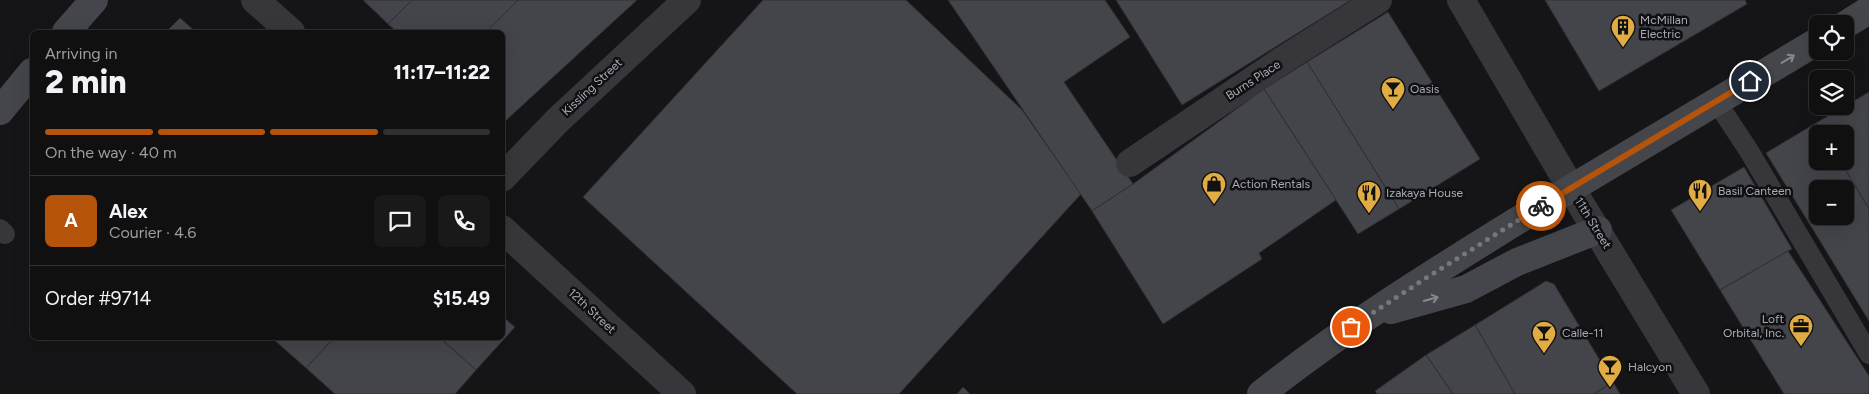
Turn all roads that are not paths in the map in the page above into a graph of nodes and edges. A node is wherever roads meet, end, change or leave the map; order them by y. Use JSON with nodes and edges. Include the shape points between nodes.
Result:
{"nodes":[{"id":1,"x":94,"y":0,"type":"edge"},
{"id":2,"x":256,"y":0,"type":"edge"},
{"id":3,"x":687,"y":0,"type":"edge"},
{"id":4,"x":1378,"y":0,"type":"edge"},
{"id":5,"x":1461,"y":0,"type":"edge"},
{"id":6,"x":1869,"y":10,"type":"edge"},
{"id":7,"x":1854,"y":19,"type":"edge"},
{"id":8,"x":68,"y":30,"type":"edge"},
{"id":9,"x":289,"y":30,"type":"edge"},
{"id":10,"x":1809,"y":46,"type":"edge"},
{"id":11,"x":30,"y":74,"type":"edge"},
{"id":12,"x":1716,"y":101,"type":"junction"},
{"id":13,"x":0,"y":111,"type":"edge"},
{"id":14,"x":1130,"y":163,"type":"dead end"},
{"id":15,"x":505,"y":175,"type":"edge"},
{"id":16,"x":1570,"y":188,"type":"junction"},
{"id":17,"x":1598,"y":230,"type":"junction"},
{"id":18,"x":505,"y":232,"type":"edge"},
{"id":19,"x":1368,"y":316,"type":"junction"},
{"id":20,"x":1869,"y":354,"type":"edge"},
{"id":21,"x":1264,"y":393,"type":"edge"},
{"id":22,"x":682,"y":394,"type":"edge"},
{"id":23,"x":1696,"y":394,"type":"edge"}],
"edges":[{"from":1,"to":8,"type":"main road"},
{"from":2,"to":9,"type":"street"},
{"from":3,"to":15,"type":"street","name":"Kissling Street","via":[[558,120]]},
{"from":4,"to":14,"type":"street","name":"Burns Place","via":[[1282,60]]},
{"from":5,"to":16,"type":"street","name":"11th Street"},
{"from":6,"to":7,"type":"main road"},
{"from":12,"to":10,"type":"main road","one_way":true},
{"from":11,"to":13,"type":"main road"},
{"from":12,"to":16,"type":"main road"},
{"from":12,"to":20,"type":"lane","via":[[1754,158]]},
{"from":16,"to":17,"type":"street","name":"11th Street"},
{"from":16,"to":19,"type":"main road"},
{"from":19,"to":17,"type":"main road","one_way":true,"via":[[1466,289],[1517,262]]},
{"from":17,"to":23,"type":"street","name":"11th Street"},
{"from":18,"to":22,"type":"street","name":"12th Street"},
{"from":19,"to":21,"type":"main road"}]}
